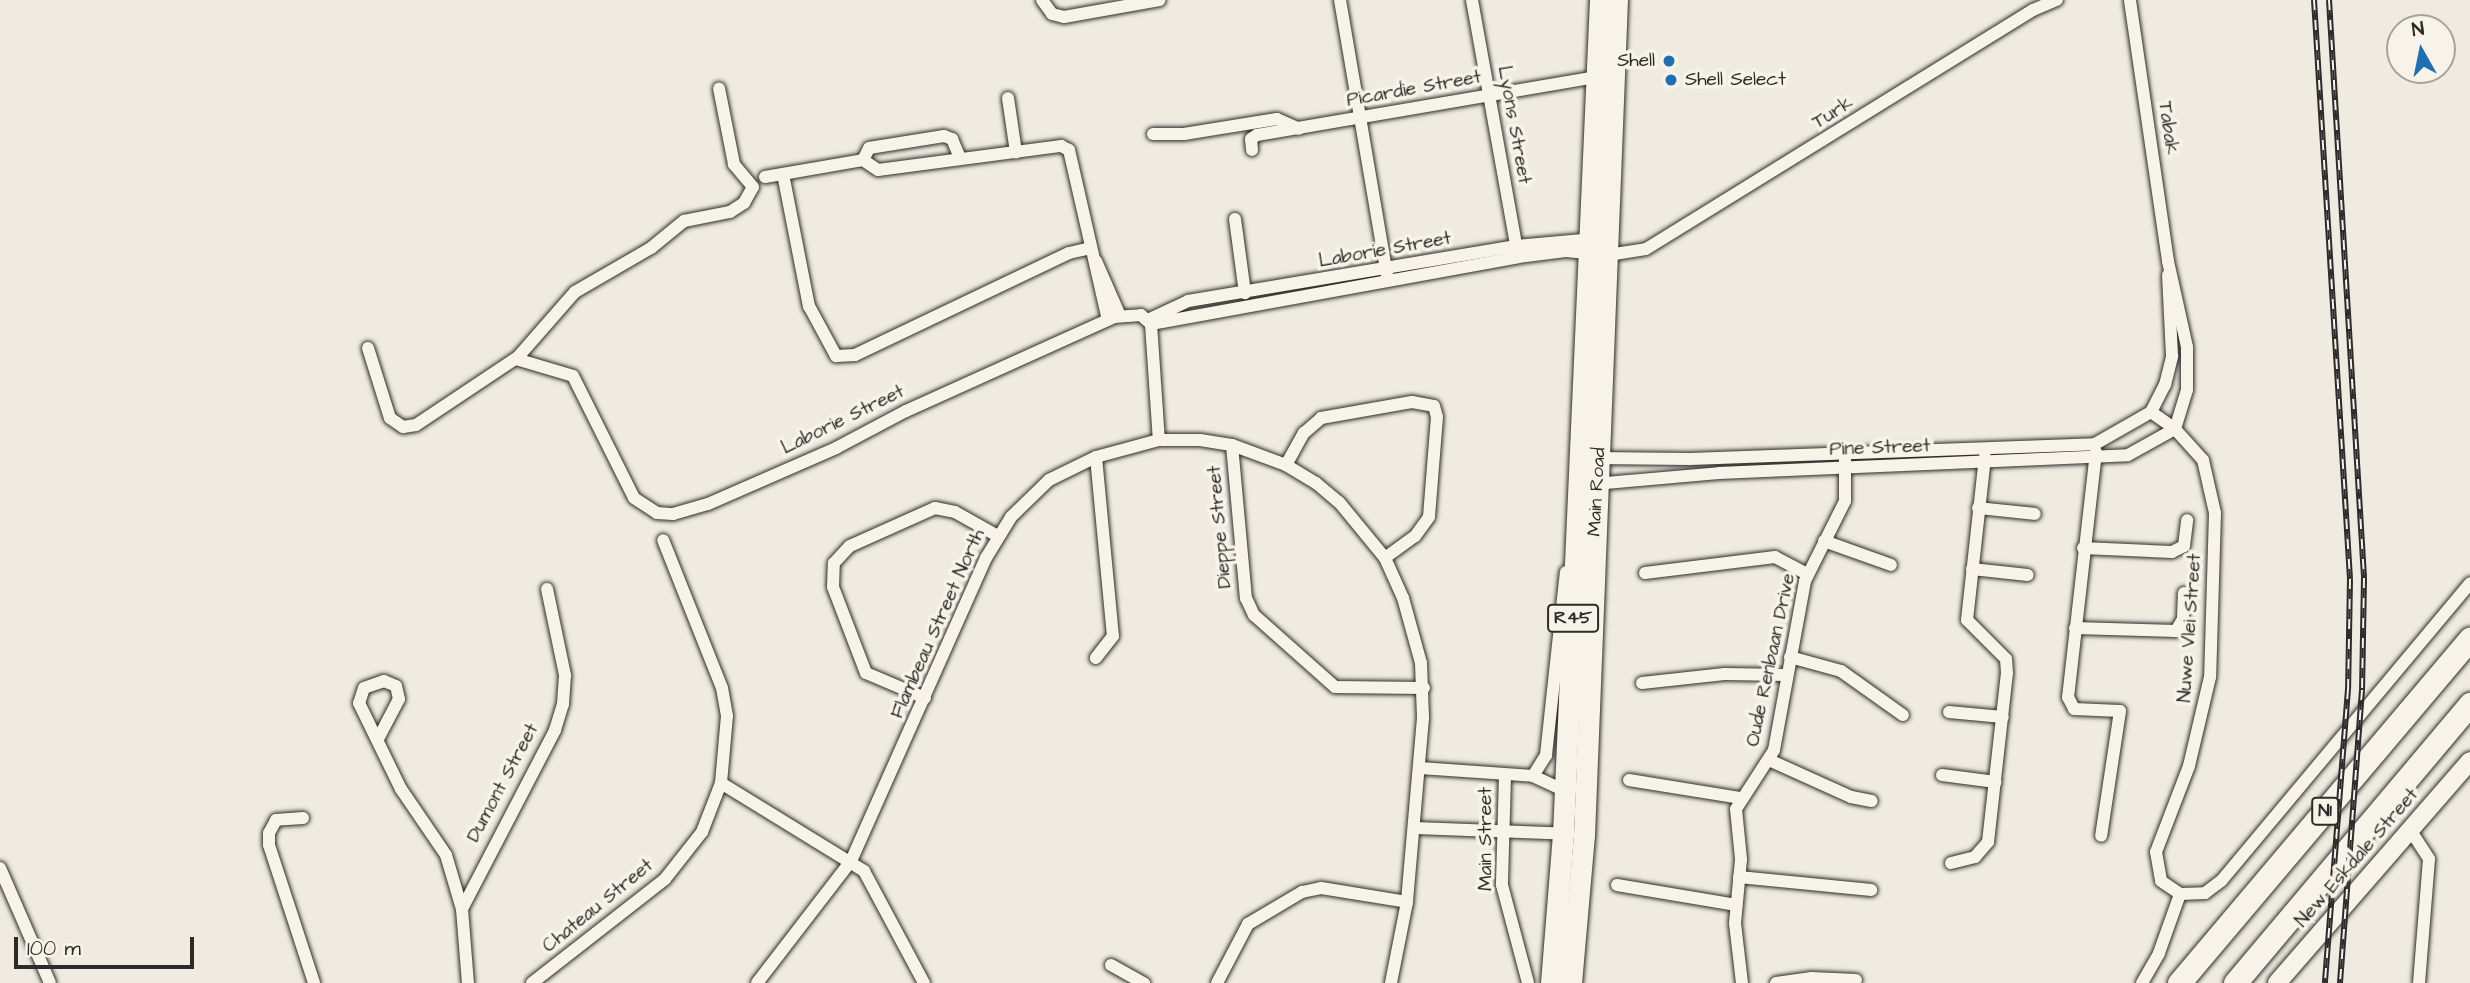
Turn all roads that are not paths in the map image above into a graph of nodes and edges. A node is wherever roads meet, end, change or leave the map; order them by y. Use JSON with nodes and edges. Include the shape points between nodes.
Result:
{"nodes":[{"id":1,"x":1042,"y":0,"type":"edge"},
{"id":2,"x":1159,"y":0,"type":"edge"},
{"id":3,"x":1340,"y":0,"type":"edge"},
{"id":4,"x":1472,"y":0,"type":"edge"},
{"id":5,"x":1600,"y":0,"type":"edge"},
{"id":6,"x":1616,"y":0,"type":"edge"},
{"id":7,"x":2057,"y":0,"type":"edge"},
{"id":8,"x":2130,"y":0,"type":"edge"},
{"id":9,"x":1597,"y":77,"type":"junction"},
{"id":10,"x":719,"y":88,"type":"dead end"},
{"id":11,"x":1489,"y":95,"type":"junction"},
{"id":12,"x":1008,"y":98,"type":"dead end"},
{"id":13,"x":1360,"y":118,"type":"junction"},
{"id":14,"x":1299,"y":129,"type":"junction"},
{"id":15,"x":1153,"y":134,"type":"dead end"},
{"id":16,"x":1252,"y":150,"type":"dead end"},
{"id":17,"x":1016,"y":152,"type":"junction"},
{"id":18,"x":960,"y":158,"type":"junction"},
{"id":19,"x":863,"y":160,"type":"junction"},
{"id":20,"x":783,"y":174,"type":"junction"},
{"id":21,"x":765,"y":177,"type":"dead end"},
{"id":22,"x":1235,"y":219,"type":"dead end"},
{"id":23,"x":1090,"y":248,"type":"junction"},
{"id":24,"x":1605,"y":248,"type":"junction"},
{"id":25,"x":1517,"y":251,"type":"junction"},
{"id":26,"x":2168,"y":261,"type":"junction"},
{"id":27,"x":1387,"y":275,"type":"junction"},
{"id":28,"x":1252,"y":296,"type":"junction"},
{"id":29,"x":1114,"y":318,"type":"junction"},
{"id":30,"x":1150,"y":321,"type":"junction"},
{"id":31,"x":368,"y":348,"type":"dead end"},
{"id":32,"x":516,"y":359,"type":"junction"},
{"id":33,"x":2151,"y":412,"type":"junction"},
{"id":34,"x":2175,"y":429,"type":"junction"},
{"id":35,"x":1159,"y":440,"type":"junction"},
{"id":36,"x":1232,"y":445,"type":"junction"},
{"id":37,"x":1985,"y":449,"type":"junction"},
{"id":38,"x":2096,"y":451,"type":"junction"},
{"id":39,"x":1843,"y":454,"type":"junction"},
{"id":40,"x":1096,"y":457,"type":"junction"},
{"id":41,"x":1590,"y":458,"type":"junction"},
{"id":42,"x":1984,"y":464,"type":"junction"},
{"id":43,"x":1286,"y":465,"type":"junction"},
{"id":44,"x":1848,"y":468,"type":"junction"},
{"id":45,"x":1589,"y":484,"type":"junction"},
{"id":46,"x":1978,"y":508,"type":"junction"},
{"id":47,"x":2035,"y":514,"type":"dead end"},
{"id":48,"x":2187,"y":520,"type":"dead end"},
{"id":49,"x":1577,"y":531,"type":"junction"},
{"id":50,"x":998,"y":536,"type":"junction"},
{"id":51,"x":663,"y":540,"type":"dead end"},
{"id":52,"x":1824,"y":541,"type":"junction"},
{"id":53,"x":2084,"y":548,"type":"junction"},
{"id":54,"x":1385,"y":558,"type":"junction"},
{"id":55,"x":1891,"y":565,"type":"dead end"},
{"id":56,"x":1972,"y":569,"type":"junction"},
{"id":57,"x":1645,"y":573,"type":"dead end"},
{"id":58,"x":1807,"y":574,"type":"junction"},
{"id":59,"x":2028,"y":575,"type":"dead end"},
{"id":60,"x":2470,"y":583,"type":"edge"},
{"id":61,"x":548,"y":589,"type":"dead end"},
{"id":62,"x":2184,"y":593,"type":"dead end"},
{"id":63,"x":2075,"y":628,"type":"junction"},
{"id":64,"x":2470,"y":639,"type":"edge"},
{"id":65,"x":1790,"y":657,"type":"junction"},
{"id":66,"x":1096,"y":658,"type":"dead end"},
{"id":67,"x":1787,"y":675,"type":"junction"},
{"id":68,"x":1642,"y":683,"type":"dead end"},
{"id":69,"x":1424,"y":688,"type":"junction"},
{"id":70,"x":925,"y":698,"type":"junction"},
{"id":71,"x":2470,"y":704,"type":"edge"},
{"id":72,"x":1949,"y":712,"type":"dead end"},
{"id":73,"x":1903,"y":715,"type":"dead end"},
{"id":74,"x":2003,"y":717,"type":"junction"},
{"id":75,"x":378,"y":739,"type":"dead end"},
{"id":76,"x":1769,"y":760,"type":"junction"},
{"id":77,"x":2470,"y":761,"type":"edge"},
{"id":78,"x":1420,"y":768,"type":"junction"},
{"id":79,"x":1505,"y":775,"type":"junction"},
{"id":80,"x":1942,"y":775,"type":"dead end"},
{"id":81,"x":1533,"y":776,"type":"junction"},
{"id":82,"x":1629,"y":780,"type":"dead end"},
{"id":83,"x":1996,"y":782,"type":"junction"},
{"id":84,"x":721,"y":783,"type":"junction"},
{"id":85,"x":1574,"y":794,"type":"junction"},
{"id":86,"x":1740,"y":798,"type":"junction"},
{"id":87,"x":1872,"y":800,"type":"dead end"},
{"id":88,"x":303,"y":818,"type":"dead end"},
{"id":89,"x":1415,"y":828,"type":"junction"},
{"id":90,"x":2409,"y":828,"type":"junction"},
{"id":91,"x":1502,"y":833,"type":"junction"},
{"id":92,"x":1573,"y":834,"type":"junction"},
{"id":93,"x":2101,"y":836,"type":"dead end"},
{"id":94,"x":852,"y":861,"type":"junction"},
{"id":95,"x":1951,"y":863,"type":"dead end"},
{"id":96,"x":0,"y":868,"type":"edge"},
{"id":97,"x":1739,"y":877,"type":"junction"},
{"id":98,"x":1617,"y":885,"type":"dead end"},
{"id":99,"x":1871,"y":890,"type":"dead end"},
{"id":100,"x":2180,"y":894,"type":"junction"},
{"id":101,"x":1407,"y":902,"type":"junction"},
{"id":102,"x":1736,"y":905,"type":"junction"},
{"id":103,"x":461,"y":909,"type":"junction"},
{"id":104,"x":1111,"y":965,"type":"dead end"},
{"id":105,"x":1856,"y":981,"type":"dead end"},
{"id":106,"x":50,"y":983,"type":"edge"},
{"id":107,"x":314,"y":983,"type":"edge"},
{"id":108,"x":468,"y":983,"type":"edge"},
{"id":109,"x":532,"y":983,"type":"edge"},
{"id":110,"x":757,"y":983,"type":"edge"},
{"id":111,"x":924,"y":983,"type":"edge"},
{"id":112,"x":1144,"y":983,"type":"edge"},
{"id":113,"x":1217,"y":983,"type":"edge"},
{"id":114,"x":1391,"y":983,"type":"edge"},
{"id":115,"x":1528,"y":983,"type":"edge"},
{"id":116,"x":1551,"y":983,"type":"edge"},
{"id":117,"x":1571,"y":983,"type":"edge"},
{"id":118,"x":1742,"y":983,"type":"edge"},
{"id":119,"x":1776,"y":983,"type":"edge"},
{"id":120,"x":2142,"y":983,"type":"edge"},
{"id":121,"x":2179,"y":983,"type":"edge"},
{"id":122,"x":2235,"y":983,"type":"edge"},
{"id":123,"x":2277,"y":983,"type":"edge"},
{"id":124,"x":2419,"y":983,"type":"edge"}],
"edges":[{"from":1,"to":2,"type":"street","via":[[1052,14],[1064,17]]},
{"from":3,"to":13,"type":"street"},
{"from":4,"to":11,"type":"street","name":"Lyons Street"},
{"from":5,"to":9,"type":"main road","name":"Main Road","number":"R45"},
{"from":6,"to":24,"type":"main road","name":"Main Road","number":"R45"},
{"from":7,"to":24,"type":"street","name":"Turk","via":[[1672,236],[1646,249]]},
{"from":8,"to":26,"type":"street","name":"Tabak"},
{"from":9,"to":11,"type":"street","name":"Picardie Street"},
{"from":9,"to":24,"type":"main road","name":"Main Road","number":"R45"},
{"from":10,"to":32,"type":"street","via":[[733,160],[753,187],[750,197],[730,212],[684,221],[634,259],[575,292]]},
{"from":11,"to":13,"type":"street","name":"Picardie Street"},
{"from":11,"to":25,"type":"street","name":"Lyons Street"},
{"from":12,"to":17,"type":"street"},
{"from":13,"to":14,"type":"street","name":"Picardie Street"},
{"from":13,"to":27,"type":"street"},
{"from":14,"to":15,"type":"street","via":[[1277,119],[1184,134]]},
{"from":14,"to":16,"type":"street","name":"Picardie Street","via":[[1253,136]]},
{"from":17,"to":18,"type":"street"},
{"from":17,"to":23,"type":"street","via":[[1061,146],[1069,150]]},
{"from":18,"to":19,"type":"street","via":[[878,170]]},
{"from":18,"to":19,"type":"street","via":[[952,138],[944,136],[869,148]]},
{"from":19,"to":20,"type":"street"},
{"from":20,"to":21,"type":"street"},
{"from":20,"to":23,"type":"street","via":[[809,306],[836,356],[855,355],[1069,253]]},
{"from":22,"to":28,"type":"street"},
{"from":23,"to":29,"type":"street"},
{"from":24,"to":25,"type":"street","name":"Laborie Street"},
{"from":24,"to":41,"type":"main road","name":"Main Road","number":"R45"},
{"from":25,"to":27,"type":"street","name":"Laborie Street"},
{"from":26,"to":33,"type":"street","name":"Tabak","via":[[2172,356]]},
{"from":26,"to":34,"type":"street","name":"Tabak","via":[[2183,318],[2189,374]]},
{"from":27,"to":28,"type":"street","name":"Laborie Street"},
{"from":28,"to":30,"type":"street","name":"Laborie Street","via":[[1178,304]]},
{"from":29,"to":30,"type":"street"},
{"from":29,"to":32,"type":"street","name":"Laborie Street","via":[[708,504],[673,514],[645,507],[634,498],[573,376]]},
{"from":30,"to":35,"type":"street"},
{"from":31,"to":32,"type":"street","via":[[390,418],[403,427],[444,409]]},
{"from":33,"to":34,"type":"street","name":"Nuwe Vlei Street"},
{"from":33,"to":38,"type":"street","name":"Pine Street"},
{"from":34,"to":38,"type":"street","name":"Pine Street","via":[[2139,452]]},
{"from":34,"to":100,"type":"street","name":"Nuwe Vlei Street","via":[[2203,460],[2213,490],[2216,533],[2207,690],[2189,766],[2156,852],[2161,881]]},
{"from":35,"to":36,"type":"street","name":"Flambeau Street North"},
{"from":35,"to":40,"type":"street","name":"Flambeau Street North"},
{"from":36,"to":43,"type":"street","name":"Flambeau Street North"},
{"from":36,"to":69,"type":"street","name":"Dieppe Street","via":[[1246,598],[1254,615],[1335,687]]},
{"from":37,"to":38,"type":"street","name":"Pine Street"},
{"from":37,"to":39,"type":"street","name":"Pine Street"},
{"from":37,"to":42,"type":"street"},
{"from":38,"to":42,"type":"street","name":"Pine Street"},
{"from":38,"to":53,"type":"street"},
{"from":39,"to":41,"type":"street","name":"Pine Street"},
{"from":39,"to":44,"type":"street"},
{"from":40,"to":50,"type":"street","name":"Flambeau Street North","via":[[1049,480]]},
{"from":40,"to":66,"type":"street","via":[[1113,636]]},
{"from":41,"to":45,"type":"main road","name":"Main Road","number":"R45"},
{"from":42,"to":44,"type":"street","name":"Pine Street"},
{"from":42,"to":46,"type":"street"},
{"from":43,"to":54,"type":"street","name":"Flambeau Street North","via":[[1339,502]]},
{"from":43,"to":54,"type":"street","via":[[1304,433],[1321,418],[1412,402],[1434,406],[1429,517],[1415,536]]},
{"from":44,"to":45,"type":"street","name":"Pine Street"},
{"from":44,"to":52,"type":"street","name":"Oude Renbaan Drive","via":[[1845,501]]},
{"from":45,"to":49,"type":"main road","name":"Main Road","number":"R45"},
{"from":45,"to":85,"type":"main road","name":"Main Road","number":"R45"},
{"from":46,"to":47,"type":"street"},
{"from":46,"to":56,"type":"street"},
{"from":48,"to":53,"type":"street","via":[[2184,546],[2172,552]]},
{"from":49,"to":81,"type":"street","name":"Main Road","via":[[1558,613],[1546,755]]},
{"from":49,"to":85,"type":"main road","name":"Main Road","number":"R45"},
{"from":50,"to":70,"type":"street","name":"Flambeau Street North"},
{"from":50,"to":70,"type":"street","via":[[955,512],[935,508],[850,546],[834,563],[833,587],[866,673]]},
{"from":51,"to":84,"type":"street","name":"Chateau Street","via":[[722,688],[727,716]]},
{"from":52,"to":55,"type":"street"},
{"from":52,"to":58,"type":"street","name":"Oude Renbaan Drive"},
{"from":53,"to":63,"type":"street"},
{"from":54,"to":69,"type":"street","name":"Flambeau Street North","via":[[1416,638]]},
{"from":56,"to":59,"type":"street"},
{"from":56,"to":74,"type":"street","via":[[1967,620],[2008,666]]},
{"from":57,"to":58,"type":"street","via":[[1775,557]]},
{"from":58,"to":65,"type":"street","name":"Oude Renbaan Drive"},
{"from":60,"to":100,"type":"street","via":[[2222,880],[2205,893]]},
{"from":61,"to":103,"type":"street","name":"Dumont Street","via":[[565,675],[563,704],[555,730]]},
{"from":62,"to":63,"type":"street","via":[[2183,619],[2176,631]]},
{"from":63,"to":93,"type":"street","via":[[2071,706],[2120,711]]},
{"from":64,"to":121,"type":"highway","number":"N1"},
{"from":65,"to":67,"type":"street","name":"Oude Renbaan Drive"},
{"from":65,"to":73,"type":"street","via":[[1841,671]]},
{"from":67,"to":68,"type":"street","via":[[1725,674]]},
{"from":67,"to":76,"type":"street","name":"Oude Renbaan Drive"},
{"from":69,"to":78,"type":"street","name":"Flambeau Street North"},
{"from":70,"to":94,"type":"street","name":"Flambeau Street North"},
{"from":71,"to":122,"type":"highway","number":"N1"},
{"from":72,"to":74,"type":"street"},
{"from":74,"to":83,"type":"street"},
{"from":75,"to":103,"type":"street","via":[[401,789],[446,855]]},
{"from":76,"to":86,"type":"street","name":"Oude Renbaan Drive"},
{"from":76,"to":87,"type":"street","via":[[1851,797]]},
{"from":77,"to":90,"type":"street","name":"New Eskdale Street"},
{"from":78,"to":79,"type":"street"},
{"from":78,"to":89,"type":"street","name":"Flambeau Street North"},
{"from":79,"to":81,"type":"street"},
{"from":79,"to":91,"type":"street","name":"Main Street"},
{"from":80,"to":83,"type":"street"},
{"from":81,"to":85,"type":"street"},
{"from":82,"to":86,"type":"street"},
{"from":83,"to":95,"type":"street","via":[[1985,848],[1975,857]]},
{"from":84,"to":94,"type":"street"},
{"from":84,"to":109,"type":"street","name":"Chateau Street","via":[[702,832],[672,871]]},
{"from":85,"to":92,"type":"main road","name":"Main Road","number":"R45"},
{"from":86,"to":97,"type":"street","via":[[1735,816]]},
{"from":88,"to":107,"type":"street","via":[[276,820],[269,845]]},
{"from":89,"to":91,"type":"street"},
{"from":89,"to":101,"type":"street","name":"Flambeau Street North"},
{"from":90,"to":123,"type":"street","name":"New Eskdale Street"},
{"from":90,"to":124,"type":"street","via":[[2429,859]]},
{"from":91,"to":92,"type":"street"},
{"from":91,"to":115,"type":"street","name":"Main Street","via":[[1502,885]]},
{"from":92,"to":116,"type":"main road","name":"Main Road","number":"R45"},
{"from":92,"to":117,"type":"main road","name":"Main Road","number":"R45"},
{"from":94,"to":110,"type":"street","name":"Flambeau Street North"},
{"from":94,"to":111,"type":"street","via":[[871,880]]},
{"from":96,"to":106,"type":"street"},
{"from":97,"to":99,"type":"street"},
{"from":97,"to":102,"type":"street"},
{"from":98,"to":102,"type":"street"},
{"from":100,"to":120,"type":"street","via":[[2159,953]]},
{"from":101,"to":113,"type":"street","via":[[1332,889],[1302,892],[1248,924]]},
{"from":101,"to":114,"type":"street","name":"Flambeau Street North"},
{"from":102,"to":118,"type":"street"},
{"from":103,"to":108,"type":"street"},
{"from":104,"to":112,"type":"street"},
{"from":105,"to":119,"type":"street","via":[[1812,978]]}]}
